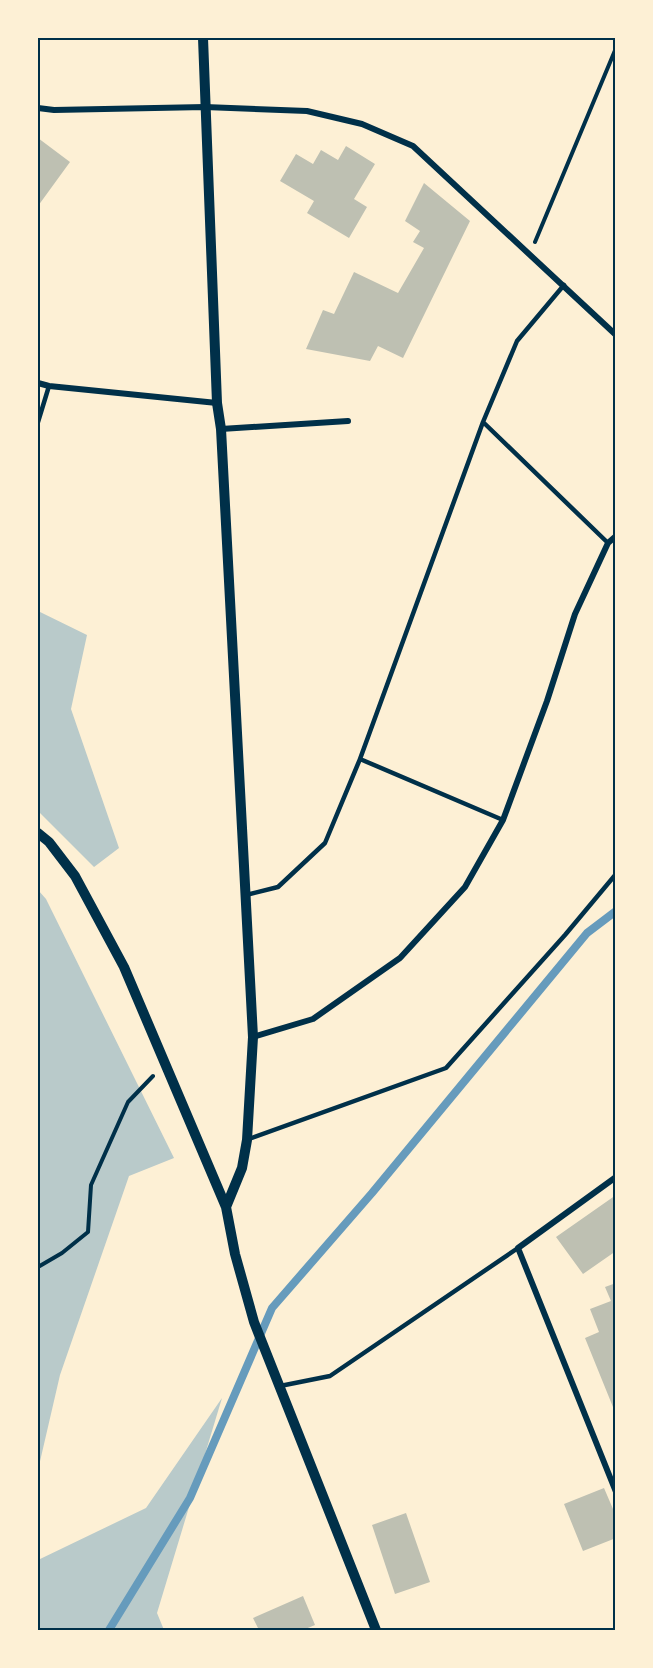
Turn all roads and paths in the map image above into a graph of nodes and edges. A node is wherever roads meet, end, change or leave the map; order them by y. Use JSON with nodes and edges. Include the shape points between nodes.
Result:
{"nodes":[{"id":1,"x":203,"y":38,"type":"edge"},
{"id":2,"x":615,"y":48,"type":"edge"},
{"id":3,"x":205,"y":107,"type":"junction"},
{"id":4,"x":38,"y":108,"type":"edge"},
{"id":5,"x":531,"y":254,"type":"junction"},
{"id":6,"x":564,"y":285,"type":"junction"},
{"id":7,"x":615,"y":335,"type":"edge"},
{"id":8,"x":38,"y":382,"type":"edge"},
{"id":9,"x":49,"y":386,"type":"junction"},
{"id":10,"x":217,"y":403,"type":"junction"},
{"id":11,"x":348,"y":421,"type":"dead end"},
{"id":12,"x":38,"y":422,"type":"edge"},
{"id":13,"x":483,"y":423,"type":"junction"},
{"id":14,"x":221,"y":429,"type":"junction"},
{"id":15,"x":615,"y":536,"type":"edge"},
{"id":16,"x":608,"y":543,"type":"junction"},
{"id":17,"x":360,"y":759,"type":"junction"},
{"id":18,"x":503,"y":820,"type":"junction"},
{"id":19,"x":38,"y":833,"type":"edge"},
{"id":20,"x":615,"y":874,"type":"edge"},
{"id":21,"x":246,"y":895,"type":"junction"},
{"id":22,"x":253,"y":1037,"type":"junction"},
{"id":23,"x":165,"y":1066,"type":"junction"},
{"id":24,"x":247,"y":1140,"type":"junction"},
{"id":25,"x":615,"y":1177,"type":"edge"},
{"id":26,"x":226,"y":1207,"type":"junction"},
{"id":27,"x":518,"y":1248,"type":"junction"},
{"id":28,"x":38,"y":1267,"type":"edge"},
{"id":29,"x":280,"y":1386,"type":"junction"},
{"id":30,"x":615,"y":1492,"type":"edge"},
{"id":31,"x":376,"y":1630,"type":"edge"}],
"edges":[{"from":1,"to":3,"type":"street"},
{"from":2,"to":5,"type":"path"},
{"from":3,"to":4,"type":"street"},
{"from":3,"to":5,"type":"street","via":[[307,111],[362,124],[413,146]]},
{"from":3,"to":10,"type":"street"},
{"from":5,"to":6,"type":"street"},
{"from":6,"to":7,"type":"street"},
{"from":6,"to":13,"type":"lane","via":[[517,341]]},
{"from":8,"to":9,"type":"street"},
{"from":9,"to":10,"type":"street"},
{"from":9,"to":12,"type":"lane"},
{"from":10,"to":14,"type":"street"},
{"from":11,"to":14,"type":"street"},
{"from":13,"to":16,"type":"lane"},
{"from":13,"to":17,"type":"lane"},
{"from":14,"to":21,"type":"street"},
{"from":15,"to":16,"type":"street"},
{"from":16,"to":18,"type":"street","via":[[575,614]]},
{"from":17,"to":18,"type":"lane"},
{"from":17,"to":21,"type":"lane","via":[[325,843],[278,887]]},
{"from":18,"to":22,"type":"street","via":[[465,887],[400,958],[313,1019]]},
{"from":19,"to":23,"type":"street","via":[[49,842],[80,886],[124,967]]},
{"from":20,"to":24,"type":"lane","via":[[446,1068]]},
{"from":21,"to":22,"type":"street"},
{"from":22,"to":24,"type":"street"},
{"from":23,"to":26,"type":"street"},
{"from":23,"to":28,"type":"path","via":[[128,1102],[111,1136],[91,1185],[88,1232]]},
{"from":24,"to":26,"type":"street","via":[[242,1168]]},
{"from":25,"to":27,"type":"street"},
{"from":26,"to":29,"type":"street","via":[[256,1326]]},
{"from":27,"to":29,"type":"lane","via":[[330,1376]]},
{"from":27,"to":30,"type":"street"},
{"from":29,"to":31,"type":"street"}]}
